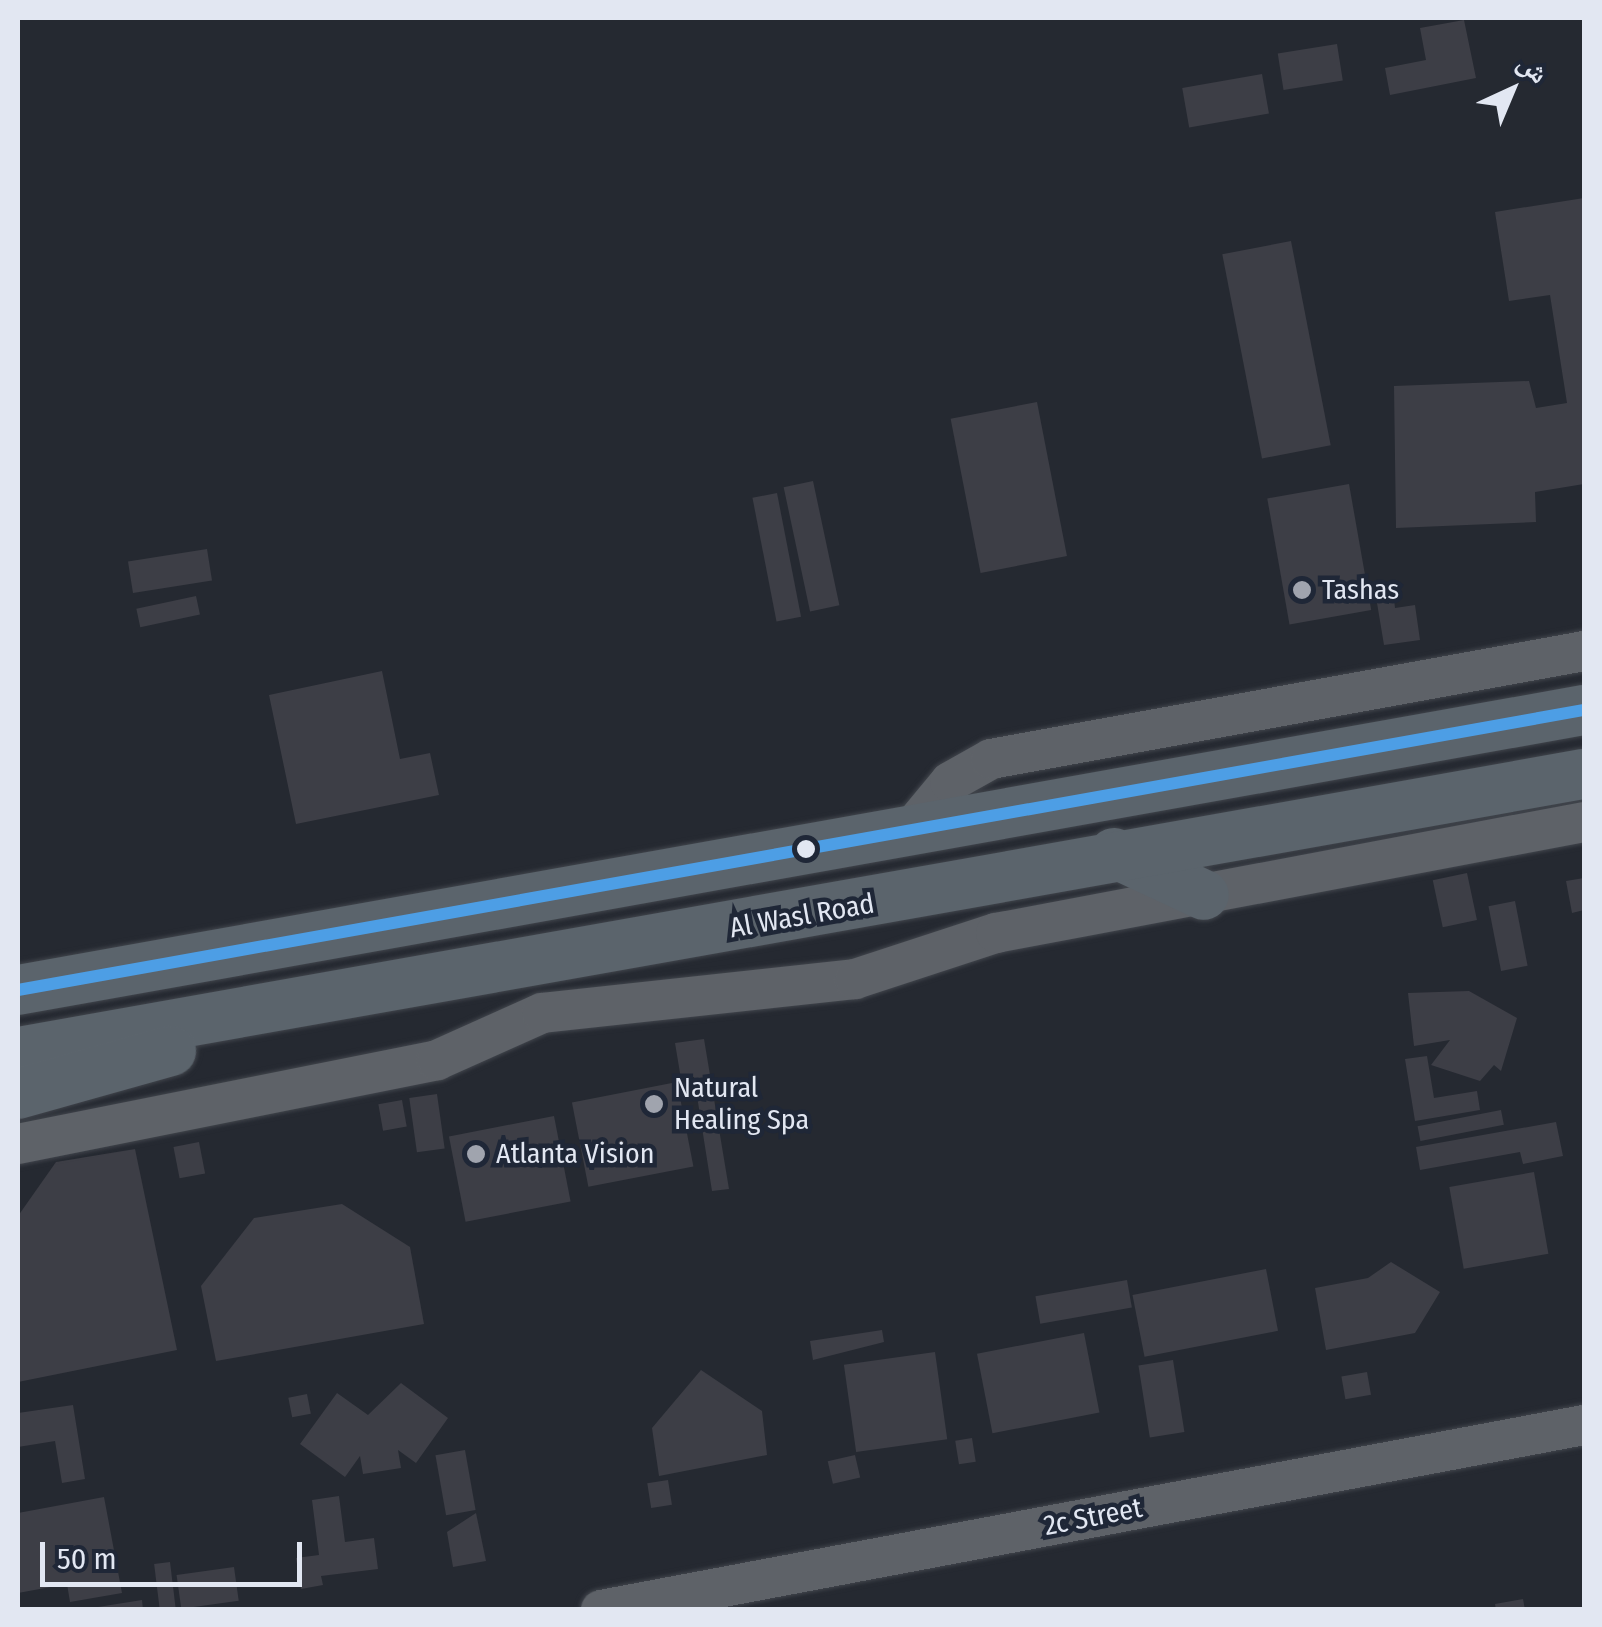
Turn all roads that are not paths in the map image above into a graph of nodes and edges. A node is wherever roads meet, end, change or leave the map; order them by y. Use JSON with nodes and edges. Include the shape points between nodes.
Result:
{"nodes":[{"id":1,"x":1584,"y":651,"type":"edge"},
{"id":2,"x":1584,"y":710,"type":"edge"},
{"id":3,"x":1584,"y":774,"type":"edge"},
{"id":4,"x":1584,"y":822,"type":"edge"},
{"id":5,"x":908,"y":834,"type":"junction"},
{"id":6,"x":1114,"y":853,"type":"junction"},
{"id":7,"x":1204,"y":895,"type":"junction"},
{"id":8,"x":18,"y":989,"type":"edge"},
{"id":9,"x":263,"y":1008,"type":"junction"},
{"id":10,"x":18,"y":1052,"type":"edge"},
{"id":11,"x":18,"y":1094,"type":"edge"},
{"id":12,"x":18,"y":1144,"type":"edge"},
{"id":13,"x":1584,"y":1425,"type":"edge"},
{"id":14,"x":601,"y":1610,"type":"edge"}],
"edges":[{"from":1,"to":5,"type":"street","via":[[992,759],[950,782]]},
{"from":2,"to":5,"type":"main road"},
{"from":3,"to":6,"type":"main road","name":"Al Wasl Road"},
{"from":4,"to":7,"type":"street"},
{"from":5,"to":8,"type":"main road"},
{"from":6,"to":7,"type":"main road"},
{"from":6,"to":9,"type":"main road","name":"Al Wasl Road","via":[[818,915]]},
{"from":7,"to":12,"type":"street","via":[[996,933],[854,979],[542,1013],[437,1060]]},
{"from":9,"to":10,"type":"main road","name":"Al Wasl Road"},
{"from":9,"to":11,"type":"main road","via":[[140,1063]]},
{"from":13,"to":14,"type":"street","name":"2c Street"}]}
